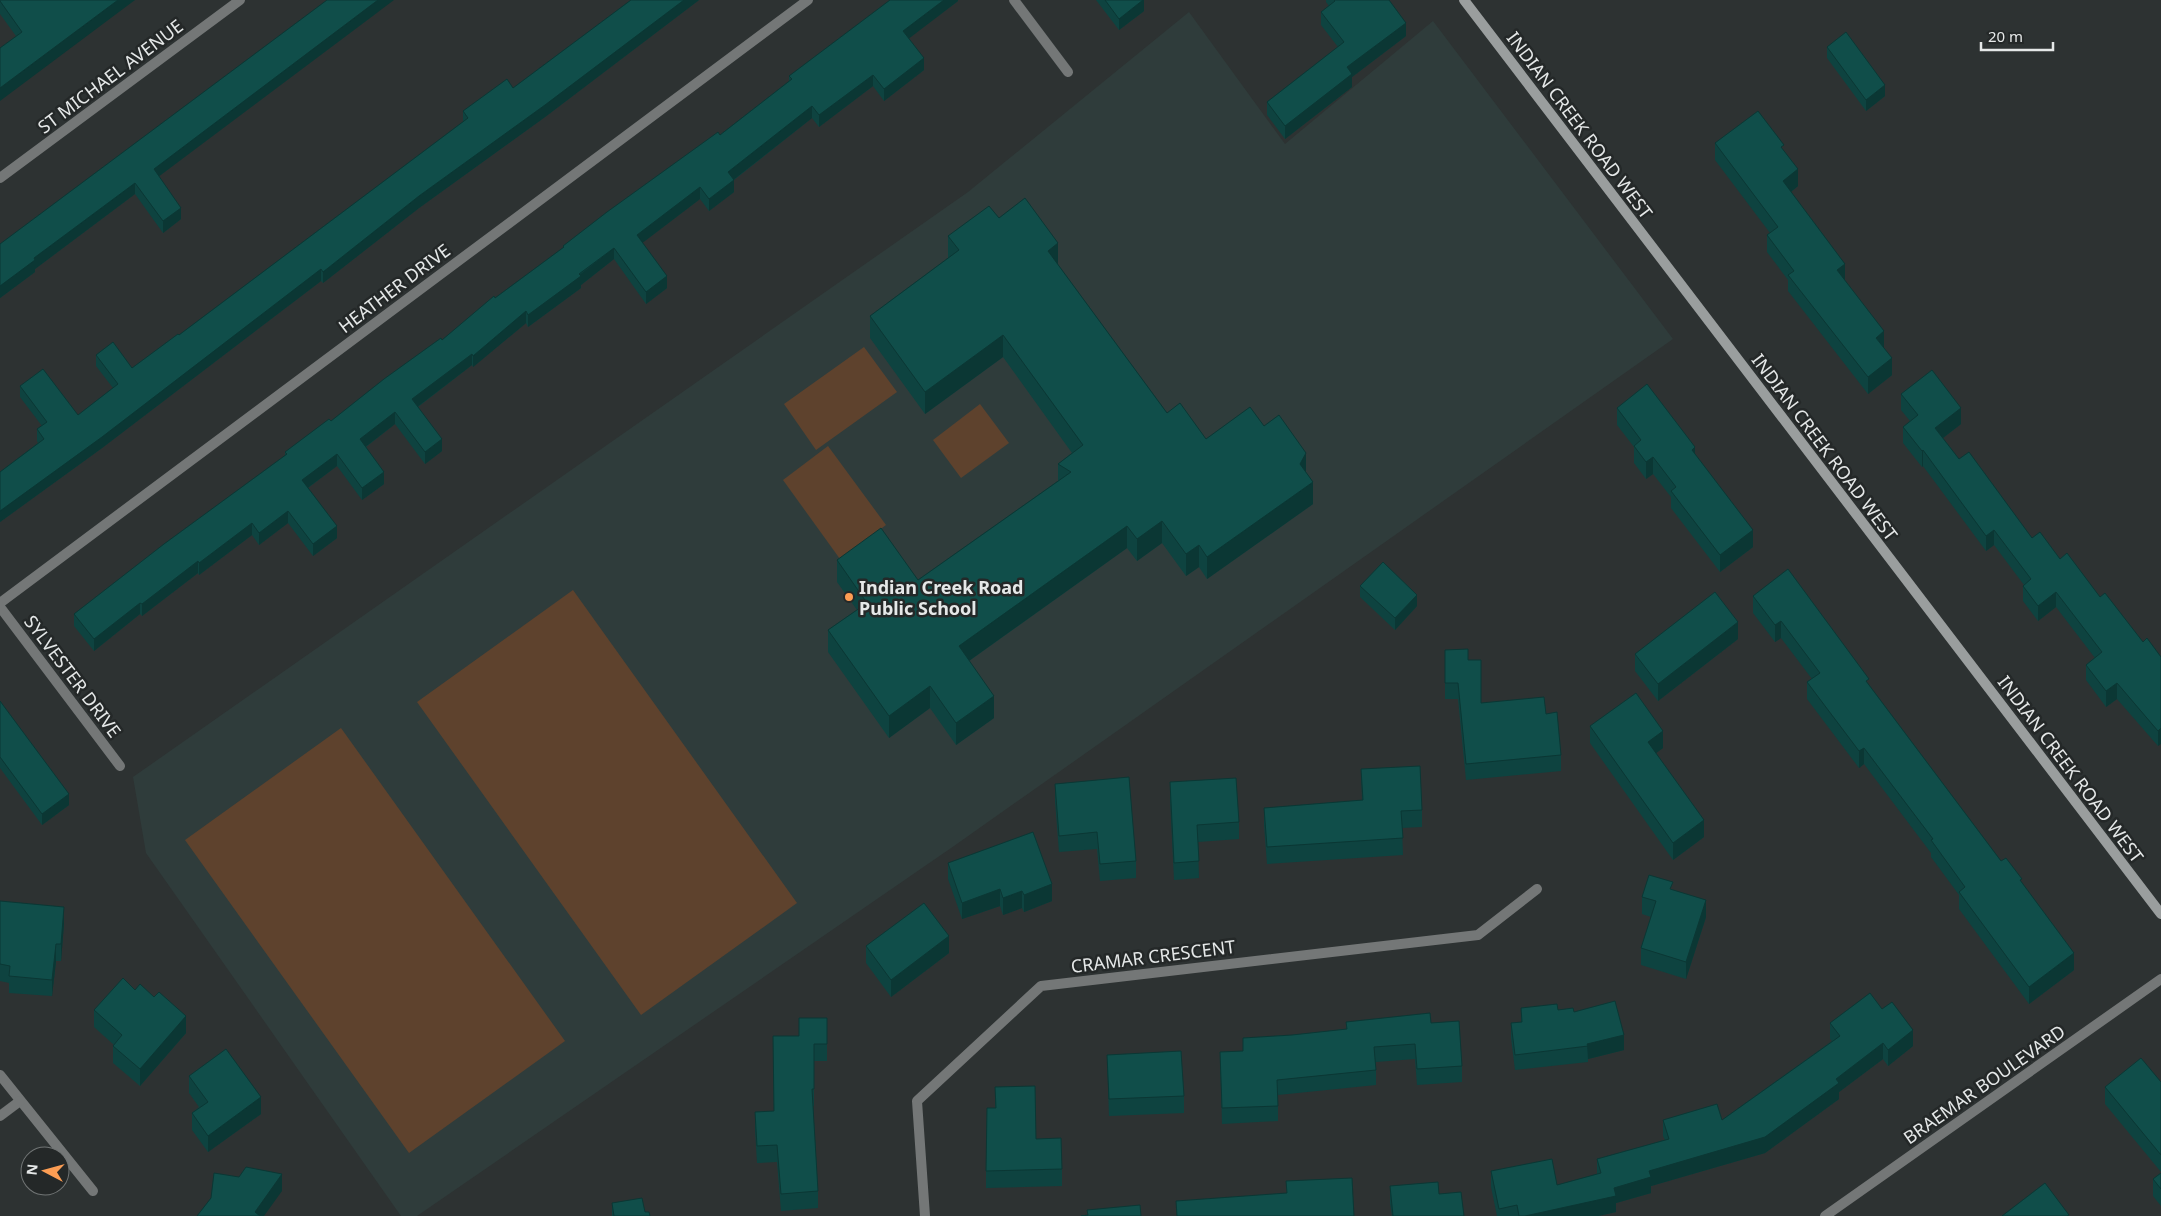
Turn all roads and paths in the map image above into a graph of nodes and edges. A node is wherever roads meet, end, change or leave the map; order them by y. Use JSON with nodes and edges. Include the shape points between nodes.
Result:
{"nodes":[{"id":1,"x":240,"y":0,"type":"edge"},
{"id":2,"x":808,"y":0,"type":"edge"},
{"id":3,"x":1014,"y":0,"type":"edge"},
{"id":4,"x":1464,"y":0,"type":"edge"},
{"id":5,"x":1068,"y":72,"type":"dead end"},
{"id":6,"x":0,"y":178,"type":"edge"},
{"id":7,"x":0,"y":605,"type":"edge"},
{"id":8,"x":120,"y":766,"type":"dead end"},
{"id":9,"x":1537,"y":889,"type":"dead end"},
{"id":10,"x":2161,"y":914,"type":"edge"},
{"id":11,"x":2161,"y":979,"type":"edge"},
{"id":12,"x":0,"y":1075,"type":"edge"},
{"id":13,"x":20,"y":1102,"type":"junction"},
{"id":14,"x":0,"y":1116,"type":"edge"},
{"id":15,"x":93,"y":1190,"type":"dead end"},
{"id":16,"x":925,"y":1216,"type":"edge"},
{"id":17,"x":1825,"y":1216,"type":"edge"}],
"edges":[{"from":1,"to":6,"type":"street","name":"ST MICHAEL AVENUE"},
{"from":2,"to":7,"type":"street","name":"HEATHER DRIVE"},
{"from":3,"to":5,"type":"street"},
{"from":4,"to":10,"type":"street","name":"INDIAN CREEK ROAD WEST"},
{"from":7,"to":8,"type":"street","name":"SYLVESTER DRIVE"},
{"from":9,"to":16,"type":"street","name":"CRAMAR CRESCENT","via":[[1478,935],[1041,986],[916,1101]]},
{"from":11,"to":17,"type":"street","name":"BRAEMAR BOULEVARD"},
{"from":12,"to":13,"type":"street"},
{"from":13,"to":14,"type":"street"},
{"from":13,"to":15,"type":"street"}]}
